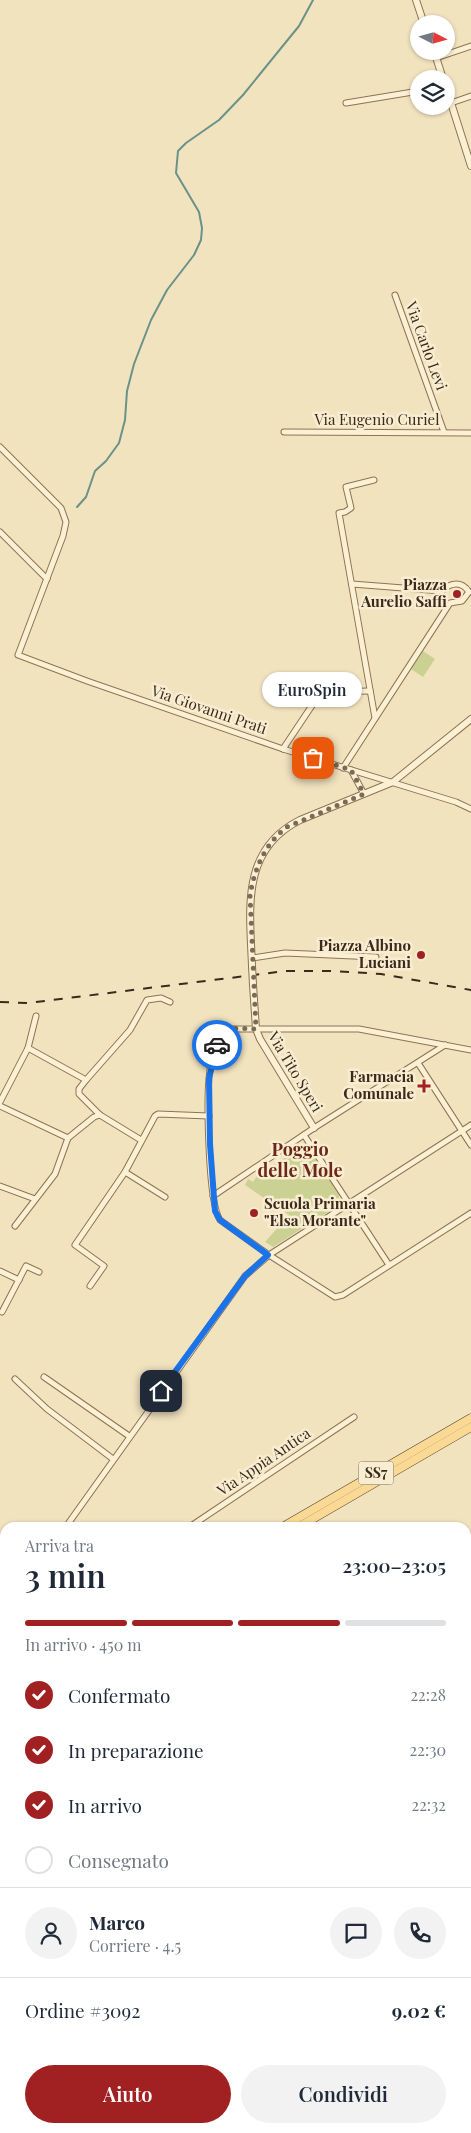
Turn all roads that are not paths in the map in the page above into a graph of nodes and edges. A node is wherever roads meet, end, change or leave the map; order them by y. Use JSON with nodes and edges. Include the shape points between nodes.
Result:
{"nodes":[{"id":1,"x":416,"y":0,"type":"edge"},
{"id":2,"x":421,"y":15,"type":"edge"},
{"id":3,"x":471,"y":46,"type":"edge"},
{"id":4,"x":455,"y":51,"type":"edge"},
{"id":5,"x":410,"y":93,"type":"edge"},
{"id":6,"x":471,"y":96,"type":"edge"},
{"id":7,"x":455,"y":102,"type":"edge"},
{"id":8,"x":346,"y":103,"type":"dead end"},
{"id":9,"x":455,"y":113,"type":"edge"},
{"id":10,"x":471,"y":166,"type":"edge"},
{"id":11,"x":395,"y":295,"type":"dead end"},
{"id":12,"x":284,"y":432,"type":"dead end"},
{"id":13,"x":444,"y":432,"type":"junction"},
{"id":14,"x":471,"y":433,"type":"edge"},
{"id":15,"x":0,"y":447,"type":"edge"},
{"id":16,"x":374,"y":480,"type":"dead end"},
{"id":17,"x":0,"y":532,"type":"edge"},
{"id":18,"x":48,"y":579,"type":"junction"},
{"id":19,"x":352,"y":584,"type":"junction"},
{"id":20,"x":470,"y":592,"type":"edge"},
{"id":21,"x":370,"y":691,"type":"junction"},
{"id":22,"x":375,"y":718,"type":"junction"},
{"id":23,"x":471,"y":719,"type":"edge"},
{"id":24,"x":283,"y":749,"type":"junction"},
{"id":25,"x":343,"y":768,"type":"junction"},
{"id":26,"x":351,"y":770,"type":"junction"},
{"id":27,"x":393,"y":782,"type":"junction"},
{"id":28,"x":364,"y":794,"type":"junction"},
{"id":29,"x":471,"y":810,"type":"edge"},
{"id":30,"x":376,"y":957,"type":"dead end"},
{"id":31,"x":252,"y":958,"type":"junction"},
{"id":32,"x":170,"y":1002,"type":"dead end"},
{"id":33,"x":36,"y":1016,"type":"dead end"},
{"id":34,"x":256,"y":1029,"type":"junction"},
{"id":35,"x":445,"y":1045,"type":"junction"},
{"id":36,"x":28,"y":1048,"type":"junction"},
{"id":37,"x":471,"y":1050,"type":"edge"},
{"id":38,"x":418,"y":1063,"type":"junction"},
{"id":39,"x":86,"y":1080,"type":"junction"},
{"id":40,"x":0,"y":1102,"type":"edge"},
{"id":41,"x":0,"y":1106,"type":"edge"},
{"id":42,"x":100,"y":1115,"type":"junction"},
{"id":43,"x":209,"y":1116,"type":"junction"},
{"id":44,"x":471,"y":1125,"type":"edge"},
{"id":45,"x":314,"y":1128,"type":"junction"},
{"id":46,"x":462,"y":1131,"type":"junction"},
{"id":47,"x":304,"y":1135,"type":"junction"},
{"id":48,"x":68,"y":1138,"type":"junction"},
{"id":49,"x":141,"y":1140,"type":"junction"},
{"id":50,"x":471,"y":1145,"type":"edge"},
{"id":51,"x":125,"y":1172,"type":"junction"},
{"id":52,"x":0,"y":1186,"type":"edge"},
{"id":53,"x":213,"y":1196,"type":"junction"},
{"id":54,"x":165,"y":1197,"type":"dead end"},
{"id":55,"x":35,"y":1199,"type":"junction"},
{"id":56,"x":349,"y":1203,"type":"junction"},
{"id":57,"x":471,"y":1213,"type":"edge"},
{"id":58,"x":15,"y":1226,"type":"dead end"},
{"id":59,"x":268,"y":1255,"type":"junction"},
{"id":60,"x":389,"y":1264,"type":"junction"},
{"id":61,"x":0,"y":1271,"type":"edge"},
{"id":62,"x":39,"y":1272,"type":"dead end"},
{"id":63,"x":19,"y":1280,"type":"junction"},
{"id":64,"x":90,"y":1286,"type":"dead end"},
{"id":65,"x":2,"y":1312,"type":"dead end"},
{"id":66,"x":44,"y":1377,"type":"dead end"},
{"id":67,"x":15,"y":1379,"type":"dead end"},
{"id":68,"x":354,"y":1417,"type":"dead end"},
{"id":69,"x":471,"y":1418,"type":"edge"},
{"id":70,"x":471,"y":1427,"type":"edge"},
{"id":71,"x":129,"y":1436,"type":"junction"},
{"id":72,"x":114,"y":1459,"type":"junction"},
{"id":73,"x":69,"y":1522,"type":"edge"},
{"id":74,"x":197,"y":1522,"type":"edge"},
{"id":75,"x":292,"y":1522,"type":"edge"},
{"id":76,"x":307,"y":1522,"type":"edge"}],
"edges":[{"from":1,"to":2,"type":"street"},
{"from":3,"to":4,"type":"street"},
{"from":5,"to":8,"type":"street"},
{"from":6,"to":7,"type":"street"},
{"from":9,"to":10,"type":"street"},
{"from":11,"to":13,"type":"street","name":"Via Carlo Levi"},
{"from":12,"to":13,"type":"street","name":"Via Eugenio Curiel"},
{"from":13,"to":14,"type":"street","name":"Via Eugenio Curiel"},
{"from":15,"to":18,"type":"street","name":"Via Giovanni Prati","via":[[59,505],[64,514],[65,532]]},
{"from":16,"to":19,"type":"street","via":[[346,486],[351,508],[339,513]]},
{"from":17,"to":18,"type":"street"},
{"from":18,"to":24,"type":"street","name":"Via Giovanni Prati","via":[[18,655]]},
{"from":19,"to":20,"type":"street","via":[[442,591],[455,584],[463,585]]},
{"from":19,"to":21,"type":"street"},
{"from":20,"to":22,"type":"street","via":[[462,601],[450,603]]},
{"from":21,"to":22,"type":"street"},
{"from":21,"to":24,"type":"street","via":[[321,692]]},
{"from":22,"to":25,"type":"street"},
{"from":23,"to":27,"type":"street"},
{"from":24,"to":25,"type":"street","name":"Via Giovanni Prati"},
{"from":25,"to":26,"type":"street","name":"Via Giovanni Prati"},
{"from":26,"to":27,"type":"street","name":"Via Giovanni Prati"},
{"from":26,"to":28,"type":"street"},
{"from":27,"to":28,"type":"street"},
{"from":27,"to":29,"type":"street","name":"Via Giovanni Prati"},
{"from":28,"to":31,"type":"street","via":[[287,827],[276,835],[259,860],[250,895]]},
{"from":30,"to":31,"type":"street","via":[[285,953]]},
{"from":31,"to":34,"type":"street","bridge":true},
{"from":32,"to":39,"type":"street","via":[[162,998],[147,1000],[130,1030]]},
{"from":33,"to":36,"type":"street"},
{"from":34,"to":35,"type":"street","via":[[359,1029]]},
{"from":34,"to":43,"type":"street","via":[[228,1030],[219,1038],[209,1075]]},
{"from":34,"to":45,"type":"street","name":"Via Tito Speri"},
{"from":35,"to":37,"type":"street"},
{"from":35,"to":38,"type":"street"},
{"from":36,"to":39,"type":"street"},
{"from":36,"to":40,"type":"street"},
{"from":38,"to":45,"type":"street"},
{"from":38,"to":46,"type":"street"},
{"from":39,"to":42,"type":"street","via":[[78,1093]]},
{"from":41,"to":48,"type":"street"},
{"from":42,"to":48,"type":"street"},
{"from":42,"to":49,"type":"street"},
{"from":43,"to":49,"type":"street","via":[[157,1114]]},
{"from":43,"to":53,"type":"street"},
{"from":44,"to":46,"type":"street"},
{"from":45,"to":47,"type":"street"},
{"from":46,"to":50,"type":"street"},
{"from":46,"to":56,"type":"street"},
{"from":47,"to":53,"type":"street"},
{"from":47,"to":56,"type":"street","name":"Via Tito Speri"},
{"from":48,"to":55,"type":"street","via":[[55,1174]]},
{"from":49,"to":51,"type":"street"},
{"from":51,"to":54,"type":"street"},
{"from":51,"to":64,"type":"street","via":[[75,1245],[104,1266]]},
{"from":52,"to":55,"type":"street"},
{"from":53,"to":59,"type":"street","via":[[220,1220]]},
{"from":55,"to":58,"type":"street"},
{"from":56,"to":59,"type":"street"},
{"from":56,"to":60,"type":"street","name":"Via Tito Speri"},
{"from":57,"to":60,"type":"street"},
{"from":59,"to":60,"type":"street","via":[[335,1296],[343,1295]]},
{"from":59,"to":71,"type":"street","via":[[245,1276],[227,1299]]},
{"from":61,"to":63,"type":"street"},
{"from":62,"to":63,"type":"street","via":[[26,1266]]},
{"from":63,"to":65,"type":"street"},
{"from":66,"to":71,"type":"street"},
{"from":67,"to":72,"type":"street","via":[[47,1410]]},
{"from":68,"to":74,"type":"street","name":"Via Appia Antica"},
{"from":69,"to":75,"type":"main road","number":"SS7"},
{"from":70,"to":76,"type":"main road","number":"SS7"},
{"from":71,"to":72,"type":"street"},
{"from":72,"to":73,"type":"street"}]}
